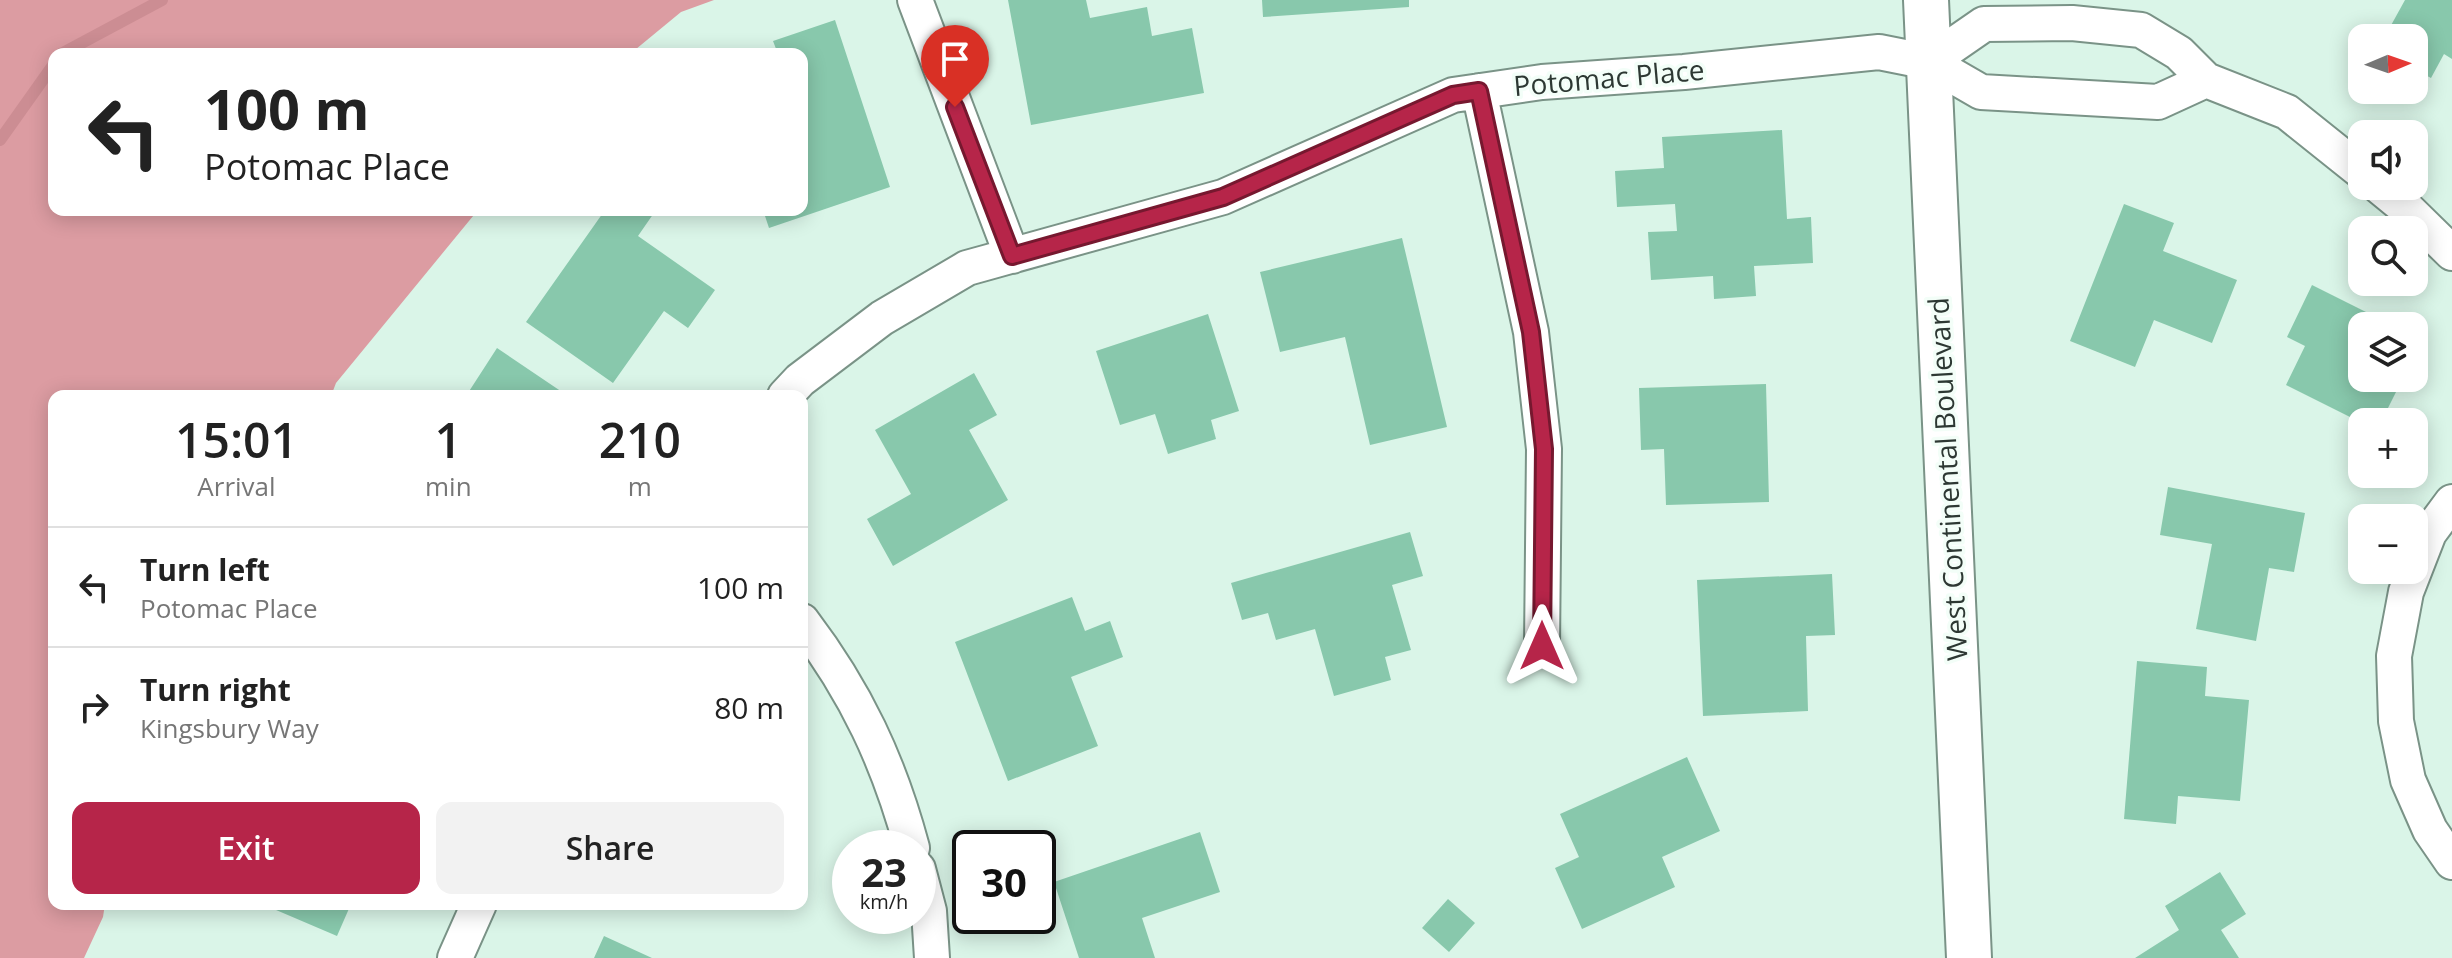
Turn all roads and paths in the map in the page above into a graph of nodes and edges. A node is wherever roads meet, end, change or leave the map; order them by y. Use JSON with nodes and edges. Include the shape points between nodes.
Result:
{"nodes":[{"id":1,"x":915,"y":0,"type":"edge"},
{"id":2,"x":1926,"y":0,"type":"edge"},
{"id":3,"x":1929,"y":62,"type":"junction"},
{"id":4,"x":2206,"y":80,"type":"junction"},
{"id":5,"x":1479,"y":91,"type":"junction"},
{"id":6,"x":2348,"y":161,"type":"edge"},
{"id":7,"x":2396,"y":200,"type":"edge"},
{"id":8,"x":2452,"y":253,"type":"edge"},
{"id":9,"x":1012,"y":256,"type":"junction"},
{"id":10,"x":791,"y":390,"type":"edge"},
{"id":11,"x":2452,"y":502,"type":"edge"},
{"id":12,"x":808,"y":629,"type":"edge"},
{"id":13,"x":1542,"y":646,"type":"dead end"},
{"id":14,"x":907,"y":830,"type":"edge"},
{"id":15,"x":2452,"y":862,"type":"edge"},
{"id":16,"x":476,"y":910,"type":"edge"},
{"id":17,"x":930,"y":934,"type":"edge"},
{"id":18,"x":455,"y":958,"type":"edge"},
{"id":19,"x":932,"y":958,"type":"edge"},
{"id":20,"x":1969,"y":958,"type":"edge"}],
"edges":[{"from":1,"to":9,"type":"street"},
{"from":2,"to":3,"type":"main road","name":"West Continental Boulevard"},
{"from":3,"to":4,"type":"street","name":"Potomac Place","via":[[1981,92],[1996,93],[2158,102]]},
{"from":3,"to":4,"type":"street","via":[[1984,24],[2072,23],[2141,30],[2179,53]]},
{"from":3,"to":5,"type":"street","name":"Potomac Place","via":[[1879,52]]},
{"from":3,"to":20,"type":"main road","name":"West Continental Boulevard"},
{"from":4,"to":6,"type":"street","via":[[2287,112]]},
{"from":5,"to":9,"type":"street","name":"Potomac Place","via":[[1453,95],[1223,197]]},
{"from":5,"to":13,"type":"street","via":[[1531,332],[1544,449]]},
{"from":7,"to":8,"type":"street"},
{"from":9,"to":10,"type":"street","name":"Potomac Place","via":[[967,268],[882,318]]},
{"from":11,"to":15,"type":"street","via":[[2429,533],[2406,592],[2394,656],[2396,721],[2408,780],[2430,830]]},
{"from":12,"to":14,"type":"street","via":[[867,722]]},
{"from":16,"to":18,"type":"street"},
{"from":17,"to":19,"type":"street"}]}
